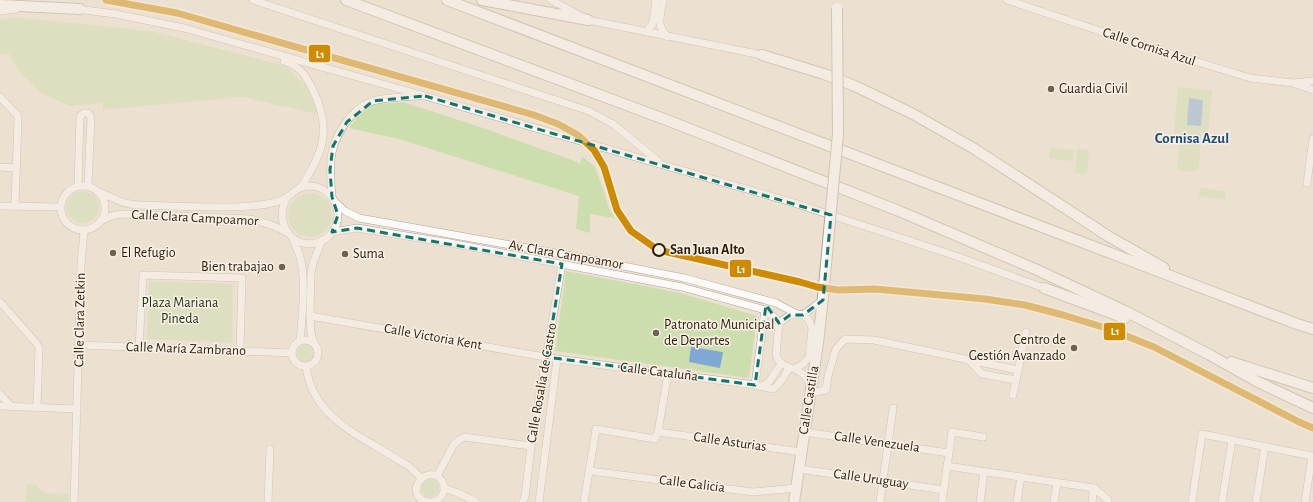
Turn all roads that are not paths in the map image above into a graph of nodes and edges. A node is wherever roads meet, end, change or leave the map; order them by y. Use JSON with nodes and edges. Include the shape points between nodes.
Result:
{"nodes":[{"id":1,"x":253,"y":0,"type":"edge"},
{"id":2,"x":346,"y":0,"type":"edge"},
{"id":3,"x":447,"y":0,"type":"edge"},
{"id":4,"x":482,"y":0,"type":"edge"},
{"id":5,"x":551,"y":0,"type":"edge"},
{"id":6,"x":656,"y":0,"type":"edge"},
{"id":7,"x":663,"y":0,"type":"edge"},
{"id":8,"x":1007,"y":0,"type":"edge"},
{"id":9,"x":837,"y":4,"type":"edge"},
{"id":10,"x":0,"y":5,"type":"edge"},
{"id":11,"x":80,"y":9,"type":"junction"},
{"id":12,"x":0,"y":11,"type":"edge"},
{"id":13,"x":588,"y":20,"type":"junction"},
{"id":14,"x":193,"y":31,"type":"junction"},
{"id":15,"x":646,"y":32,"type":"junction"},
{"id":16,"x":669,"y":37,"type":"junction"},
{"id":17,"x":762,"y":55,"type":"joint"},
{"id":18,"x":1313,"y":81,"type":"edge"},
{"id":19,"x":1292,"y":83,"type":"junction"},
{"id":20,"x":1313,"y":90,"type":"edge"},
{"id":21,"x":425,"y":96,"type":"junction"},
{"id":22,"x":0,"y":97,"type":"edge"},
{"id":23,"x":1313,"y":139,"type":"edge"},
{"id":24,"x":662,"y":164,"type":"junction"},
{"id":25,"x":0,"y":168,"type":"edge"},
{"id":26,"x":16,"y":168,"type":"junction"},
{"id":27,"x":1307,"y":183,"type":"dead end"},
{"id":28,"x":78,"y":186,"type":"junction"},
{"id":29,"x":88,"y":186,"type":"junction"},
{"id":30,"x":302,"y":187,"type":"junction"},
{"id":31,"x":99,"y":192,"type":"junction"},
{"id":32,"x":287,"y":198,"type":"junction"},
{"id":33,"x":334,"y":200,"type":"junction"},
{"id":34,"x":0,"y":206,"type":"edge"},
{"id":35,"x":15,"y":206,"type":"junction"},
{"id":36,"x":60,"y":207,"type":"junction"},
{"id":37,"x":100,"y":221,"type":"junction"},
{"id":38,"x":84,"y":230,"type":"junction"},
{"id":39,"x":332,"y":232,"type":"junction"},
{"id":40,"x":290,"y":235,"type":"junction"},
{"id":41,"x":322,"y":240,"type":"junction"},
{"id":42,"x":562,"y":264,"type":"junction"},
{"id":43,"x":1197,"y":286,"type":"junction"},
{"id":44,"x":1044,"y":288,"type":"joint"},
{"id":45,"x":823,"y":299,"type":"junction"},
{"id":46,"x":0,"y":302,"type":"edge"},
{"id":47,"x":765,"y":310,"type":"junction"},
{"id":48,"x":800,"y":315,"type":"junction"},
{"id":49,"x":310,"y":316,"type":"junction"},
{"id":50,"x":779,"y":323,"type":"junction"},
{"id":51,"x":1313,"y":329,"type":"edge"},
{"id":52,"x":812,"y":331,"type":"junction"},
{"id":53,"x":1026,"y":332,"type":"dead end"},
{"id":54,"x":300,"y":341,"type":"junction"},
{"id":55,"x":314,"y":343,"type":"junction"},
{"id":56,"x":818,"y":343,"type":"junction"},
{"id":57,"x":80,"y":345,"type":"junction"},
{"id":58,"x":1193,"y":347,"type":"junction"},
{"id":59,"x":139,"y":348,"type":"junction"},
{"id":60,"x":240,"y":351,"type":"junction"},
{"id":61,"x":292,"y":353,"type":"junction"},
{"id":62,"x":1210,"y":355,"type":"junction"},
{"id":63,"x":547,"y":357,"type":"junction"},
{"id":64,"x":557,"y":359,"type":"junction"},
{"id":65,"x":969,"y":360,"type":"junction"},
{"id":66,"x":781,"y":364,"type":"junction"},
{"id":67,"x":306,"y":366,"type":"junction"},
{"id":68,"x":791,"y":369,"type":"junction"},
{"id":69,"x":1018,"y":370,"type":"junction"},
{"id":70,"x":668,"y":373,"type":"junction"},
{"id":71,"x":1016,"y":380,"type":"junction"},
{"id":72,"x":758,"y":385,"type":"junction"},
{"id":73,"x":1313,"y":388,"type":"edge"},
{"id":74,"x":811,"y":390,"type":"junction"},
{"id":75,"x":0,"y":394,"type":"edge"},
{"id":76,"x":1012,"y":395,"type":"dead end"},
{"id":77,"x":0,"y":406,"type":"edge"},
{"id":78,"x":12,"y":407,"type":"junction"},
{"id":79,"x":37,"y":407,"type":"junction"},
{"id":80,"x":893,"y":408,"type":"dead end"},
{"id":81,"x":1313,"y":408,"type":"edge"},
{"id":82,"x":77,"y":409,"type":"junction"},
{"id":83,"x":658,"y":432,"type":"junction"},
{"id":84,"x":804,"y":432,"type":"junction"},
{"id":85,"x":983,"y":437,"type":"dead end"},
{"id":86,"x":1232,"y":440,"type":"junction"},
{"id":87,"x":888,"y":444,"type":"junction"},
{"id":88,"x":531,"y":446,"type":"junction"},
{"id":89,"x":1265,"y":446,"type":"junction"},
{"id":90,"x":270,"y":449,"type":"dead end"},
{"id":91,"x":801,"y":452,"type":"junction"},
{"id":92,"x":949,"y":453,"type":"junction"},
{"id":93,"x":1312,"y":456,"type":"edge"},
{"id":94,"x":947,"y":466,"type":"junction"},
{"id":95,"x":799,"y":469,"type":"junction"},
{"id":96,"x":590,"y":471,"type":"junction"},
{"id":97,"x":984,"y":472,"type":"junction"},
{"id":98,"x":437,"y":476,"type":"junction"},
{"id":99,"x":1021,"y":477,"type":"junction"},
{"id":100,"x":421,"y":478,"type":"junction"},
{"id":101,"x":882,"y":481,"type":"junction"},
{"id":102,"x":1057,"y":483,"type":"junction"},
{"id":103,"x":444,"y":488,"type":"junction"},
{"id":104,"x":796,"y":488,"type":"junction"},
{"id":105,"x":1094,"y":488,"type":"junction"},
{"id":106,"x":944,"y":490,"type":"junction"},
{"id":107,"x":418,"y":499,"type":"edge"},
{"id":108,"x":1108,"y":500,"type":"dead end"},
{"id":109,"x":74,"y":502,"type":"edge"},
{"id":110,"x":268,"y":502,"type":"edge"},
{"id":111,"x":434,"y":502,"type":"edge"},
{"id":112,"x":476,"y":502,"type":"edge"},
{"id":113,"x":523,"y":502,"type":"edge"},
{"id":114,"x":538,"y":502,"type":"edge"},
{"id":115,"x":584,"y":502,"type":"edge"},
{"id":116,"x":794,"y":502,"type":"edge"},
{"id":117,"x":880,"y":502,"type":"edge"},
{"id":118,"x":942,"y":502,"type":"edge"},
{"id":119,"x":980,"y":502,"type":"edge"},
{"id":120,"x":1017,"y":502,"type":"edge"},
{"id":121,"x":1054,"y":502,"type":"edge"},
{"id":122,"x":1092,"y":502,"type":"edge"},
{"id":123,"x":1192,"y":502,"type":"edge"},
{"id":124,"x":1222,"y":502,"type":"edge"},
{"id":125,"x":1256,"y":502,"type":"edge"},
{"id":126,"x":1305,"y":502,"type":"edge"}],
"edges":[{"from":1,"to":24,"type":"street","via":[[589,111],[613,124]]},
{"from":2,"to":58,"type":"main road","via":[[672,122],[899,211],[1035,269],[1127,312]]},
{"from":3,"to":43,"type":"main road"},
{"from":4,"to":13,"type":"main road"},
{"from":5,"to":13,"type":"street"},
{"from":6,"to":15,"type":"street","via":[[653,23]]},
{"from":7,"to":16,"type":"street","via":[[659,25],[662,32]]},
{"from":8,"to":19,"type":"street","name":"Calle Cornisa Azul","via":[[1250,78]]},
{"from":9,"to":45,"type":"main road","name":"Calle Castilla","bridge":true,"via":[[838,134]]},
{"from":10,"to":11,"type":"main road"},
{"from":11,"to":12,"type":"street"},
{"from":11,"to":14,"type":"street"},
{"from":13,"to":15,"type":"street"},
{"from":14,"to":21,"type":"street"},
{"from":14,"to":30,"type":"street","via":[[294,65],[310,83],[320,103],[323,138],[314,167]]},
{"from":15,"to":16,"type":"street"},
{"from":16,"to":17,"type":"street"},
{"from":17,"to":43,"type":"main road","via":[[824,74],[913,114],[973,148],[1108,236]]},
{"from":18,"to":19,"type":"street","name":"Calle Cornisa Azul"},
{"from":19,"to":20,"type":"street","name":"Calle Cornisa Azul"},
{"from":21,"to":24,"type":"street"},
{"from":21,"to":33,"type":"street","via":[[373,101],[356,111],[339,132],[333,146],[330,170]]},
{"from":22,"to":26,"type":"street","via":[[18,118]]},
{"from":23,"to":27,"type":"street"},
{"from":24,"to":44,"type":"street","via":[[891,234]]},
{"from":25,"to":26,"type":"street"},
{"from":26,"to":35,"type":"street"},
{"from":28,"to":29,"type":"street"},
{"from":28,"to":29,"type":"street","via":[[80,116],[88,113],[91,117]]},
{"from":28,"to":36,"type":"street","via":[[66,193]]},
{"from":29,"to":31,"type":"street"},
{"from":30,"to":32,"type":"street"},
{"from":30,"to":33,"type":"street","via":[[318,187]]},
{"from":31,"to":32,"type":"street","name":"Calle Clara Campoamor","via":[[130,204],[209,207],[251,206]]},
{"from":31,"to":37,"type":"street","via":[[105,203]]},
{"from":32,"to":40,"type":"street","via":[[283,203],[281,216]]},
{"from":33,"to":39,"type":"street","via":[[338,221]]},
{"from":33,"to":48,"type":"street","name":"Av. Clara Campoamor","via":[[345,211],[359,218],[684,278],[776,303]]},
{"from":34,"to":35,"type":"street"},
{"from":35,"to":36,"type":"street"},
{"from":36,"to":38,"type":"street","via":[[65,221],[70,226]]},
{"from":37,"to":38,"type":"street","via":[[96,226]]},
{"from":37,"to":40,"type":"street","name":"Calle Clara Campoamor","via":[[114,215],[128,214],[250,219],[276,226]]},
{"from":38,"to":57,"type":"street","name":"Calle Clara Zetkin"},
{"from":39,"to":41,"type":"street"},
{"from":39,"to":42,"type":"street","name":"Av. Clara Campoamor","via":[[357,228]]},
{"from":40,"to":41,"type":"street","via":[[307,243]]},
{"from":40,"to":54,"type":"street","via":[[300,255],[302,272]]},
{"from":41,"to":49,"type":"street","via":[[311,273]]},
{"from":42,"to":47,"type":"street","name":"Av. Clara Campoamor","via":[[682,287]]},
{"from":42,"to":63,"type":"street","name":"Calle Rosalía de Castro"},
{"from":43,"to":51,"type":"main road"},
{"from":44,"to":58,"type":"main road"},
{"from":45,"to":48,"type":"street"},
{"from":45,"to":52,"type":"street"},
{"from":45,"to":56,"type":"main road","name":"Calle Castilla"},
{"from":46,"to":79,"type":"street","via":[[39,348]]},
{"from":47,"to":50,"type":"street","name":"Av. Clara Campoamor"},
{"from":47,"to":72,"type":"street"},
{"from":48,"to":50,"type":"street","via":[[790,314]]},
{"from":48,"to":52,"type":"street","via":[[809,320]]},
{"from":49,"to":55,"type":"street"},
{"from":49,"to":63,"type":"street","name":"Calle Victoria Kent"},
{"from":50,"to":66,"type":"street","via":[[776,355]]},
{"from":52,"to":56,"type":"main road"},
{"from":52,"to":68,"type":"street","via":[[809,357],[803,364]]},
{"from":53,"to":69,"type":"street"},
{"from":54,"to":55,"type":"street"},
{"from":54,"to":61,"type":"street","via":[[294,346]]},
{"from":55,"to":67,"type":"street","via":[[318,349],[318,357],[313,364]]},
{"from":56,"to":74,"type":"main road","name":"Calle Castilla"},
{"from":57,"to":59,"type":"street","name":"Calle María Zambrano"},
{"from":57,"to":82,"type":"street","name":"Calle Clara Zetkin"},
{"from":58,"to":62,"type":"main road"},
{"from":59,"to":60,"type":"street","name":"Calle María Zambrano"},
{"from":59,"to":60,"type":"street","via":[[143,275],[242,278]]},
{"from":60,"to":61,"type":"street","name":"Calle María Zambrano"},
{"from":61,"to":67,"type":"street","via":[[296,363]]},
{"from":62,"to":73,"type":"main road"},
{"from":62,"to":81,"type":"main road","via":[[1258,382]]},
{"from":63,"to":64,"type":"street","name":"Calle Victoria Kent"},
{"from":63,"to":88,"type":"street","name":"Calle Rosalía de Castro"},
{"from":64,"to":70,"type":"street","name":"Calle Cataluña"},
{"from":64,"to":114,"type":"street"},
{"from":65,"to":69,"type":"street"},
{"from":65,"to":71,"type":"street","via":[[982,374]]},
{"from":65,"to":74,"type":"street","via":[[874,340],[845,339],[836,349],[826,390]]},
{"from":66,"to":68,"type":"street"},
{"from":66,"to":72,"type":"street","via":[[768,383]]},
{"from":67,"to":100,"type":"street","via":[[309,384],[329,415],[410,467]]},
{"from":68,"to":72,"type":"street","name":"Calle Cataluña","via":[[773,389]]},
{"from":68,"to":74,"type":"street","via":[[805,375]]},
{"from":69,"to":71,"type":"street"},
{"from":70,"to":72,"type":"street","name":"Calle Cataluña"},
{"from":70,"to":83,"type":"street"},
{"from":71,"to":76,"type":"street"},
{"from":74,"to":84,"type":"main road","name":"Calle Castilla"},
{"from":75,"to":78,"type":"street"},
{"from":77,"to":78,"type":"street"},
{"from":78,"to":79,"type":"street"},
{"from":79,"to":82,"type":"street"},
{"from":80,"to":87,"type":"street"},
{"from":82,"to":109,"type":"street","name":"Calle Clara Zetkin"},
{"from":83,"to":91,"type":"street","name":"Calle Asturias"},
{"from":83,"to":96,"type":"street","via":[[655,439],[596,429]]},
{"from":84,"to":87,"type":"street","name":"Calle Venezuela"},
{"from":84,"to":91,"type":"main road","name":"Calle Castilla"},
{"from":85,"to":92,"type":"street","via":[[952,432]]},
{"from":86,"to":89,"type":"street"},
{"from":86,"to":123,"type":"street","via":[[1202,434]]},
{"from":86,"to":124,"type":"street"},
{"from":87,"to":92,"type":"street","name":"Calle Venezuela"},
{"from":87,"to":101,"type":"street"},
{"from":88,"to":98,"type":"street","via":[[464,437],[454,444]]},
{"from":88,"to":113,"type":"street","name":"Calle Rosalía de Castro"},
{"from":89,"to":93,"type":"street"},
{"from":89,"to":125,"type":"street"},
{"from":90,"to":110,"type":"street"},
{"from":91,"to":95,"type":"main road","name":"Calle Castilla"},
{"from":92,"to":94,"type":"street"},
{"from":93,"to":126,"type":"street"},
{"from":94,"to":97,"type":"street"},
{"from":94,"to":106,"type":"street"},
{"from":95,"to":101,"type":"street","name":"Calle Uruguay"},
{"from":95,"to":104,"type":"main road","name":"Calle Castilla"},
{"from":96,"to":104,"type":"street","name":"Calle Galicia","via":[[753,492]]},
{"from":96,"to":115,"type":"street"},
{"from":97,"to":99,"type":"street"},
{"from":97,"to":119,"type":"street"},
{"from":98,"to":100,"type":"street"},
{"from":98,"to":103,"type":"street"},
{"from":99,"to":102,"type":"street"},
{"from":99,"to":120,"type":"street"},
{"from":100,"to":107,"type":"street","via":[[416,489]]},
{"from":101,"to":106,"type":"street","name":"Calle Uruguay"},
{"from":101,"to":117,"type":"street"},
{"from":102,"to":105,"type":"street"},
{"from":102,"to":121,"type":"street"},
{"from":103,"to":111,"type":"street","via":[[442,496]]},
{"from":103,"to":112,"type":"street"},
{"from":104,"to":116,"type":"main road","name":"Calle Castilla"},
{"from":105,"to":108,"type":"street"},
{"from":105,"to":122,"type":"street"},
{"from":106,"to":118,"type":"street"},
{"from":107,"to":111,"type":"street"}]}
